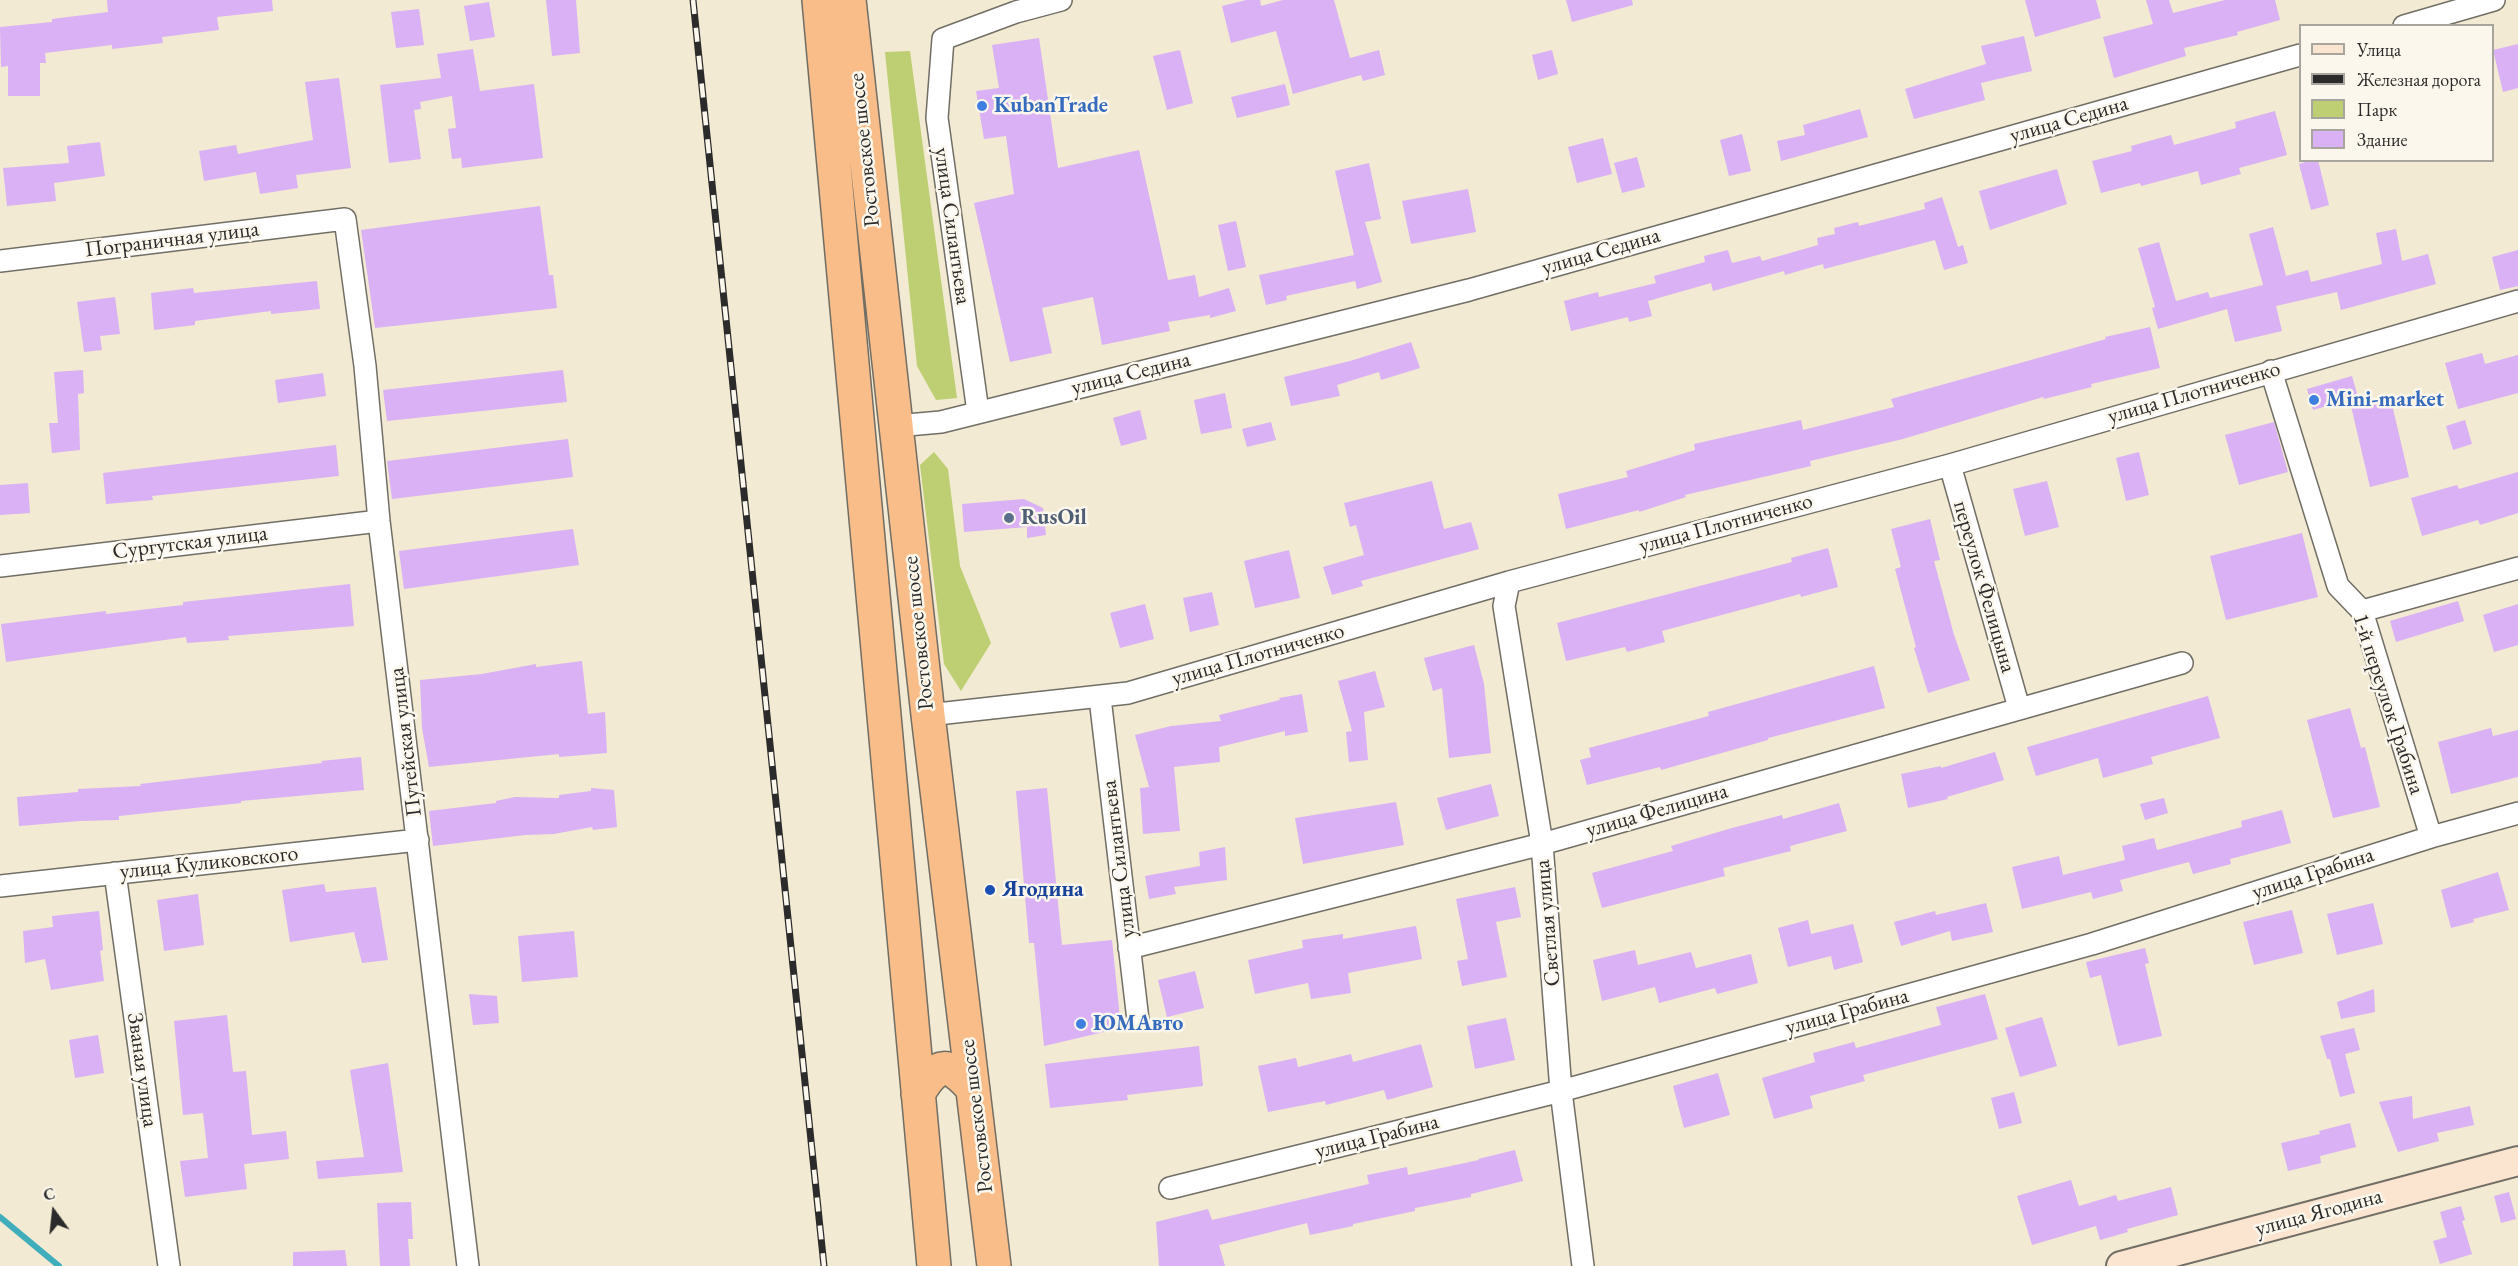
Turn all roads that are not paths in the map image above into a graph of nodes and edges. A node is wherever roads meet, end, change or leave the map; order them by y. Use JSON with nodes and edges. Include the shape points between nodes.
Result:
{"nodes":[{"id":1,"x":819,"y":0,"type":"edge"},
{"id":2,"x":849,"y":0,"type":"edge"},
{"id":3,"x":1061,"y":0,"type":"edge"},
{"id":4,"x":2494,"y":0,"type":"edge"},
{"id":5,"x":1015,"y":6,"type":"edge"},
{"id":6,"x":2411,"y":24,"type":"edge"},
{"id":7,"x":2299,"y":56,"type":"edge"},
{"id":8,"x":345,"y":219,"type":"joint"},
{"id":9,"x":0,"y":261,"type":"edge"},
{"id":10,"x":2518,"y":301,"type":"edge"},
{"id":11,"x":2271,"y":371,"type":"junction"},
{"id":12,"x":978,"y":412,"type":"junction"},
{"id":13,"x":896,"y":426,"type":"junction"},
{"id":14,"x":1950,"y":465,"type":"junction"},
{"id":15,"x":380,"y":521,"type":"junction"},
{"id":16,"x":0,"y":566,"type":"edge"},
{"id":17,"x":2518,"y":568,"type":"edge"},
{"id":18,"x":1509,"y":582,"type":"junction"},
{"id":19,"x":2362,"y":610,"type":"junction"},
{"id":20,"x":2182,"y":663,"type":"dead end"},
{"id":21,"x":1100,"y":698,"type":"junction"},
{"id":22,"x":2019,"y":708,"type":"junction"},
{"id":23,"x":928,"y":715,"type":"junction"},
{"id":24,"x":2518,"y":813,"type":"edge"},
{"id":25,"x":2430,"y":837,"type":"junction"},
{"id":26,"x":418,"y":840,"type":"junction"},
{"id":27,"x":1542,"y":844,"type":"junction"},
{"id":28,"x":115,"y":873,"type":"junction"},
{"id":29,"x":0,"y":886,"type":"edge"},
{"id":30,"x":1129,"y":948,"type":"junction"},
{"id":31,"x":1138,"y":1020,"type":"dead end"},
{"id":32,"x":973,"y":1089,"type":"junction"},
{"id":33,"x":1561,"y":1091,"type":"junction"},
{"id":34,"x":918,"y":1094,"type":"junction"},
{"id":35,"x":2518,"y":1161,"type":"edge"},
{"id":36,"x":1170,"y":1188,"type":"dead end"},
{"id":37,"x":169,"y":1266,"type":"edge"},
{"id":38,"x":468,"y":1266,"type":"edge"},
{"id":39,"x":934,"y":1266,"type":"edge"},
{"id":40,"x":994,"y":1266,"type":"edge"},
{"id":41,"x":1583,"y":1266,"type":"edge"},
{"id":42,"x":2121,"y":1266,"type":"edge"}],
"edges":[{"from":1,"to":34,"type":"highway","name":"Ростовское шоссе"},
{"from":2,"to":13,"type":"highway","name":"Ростовское шоссе"},
{"from":3,"to":5,"type":"street"},
{"from":4,"to":6,"type":"street"},
{"from":5,"to":12,"type":"street","name":"улица Силантьева","via":[[943,39],[937,118]]},
{"from":7,"to":12,"type":"street","name":"улица Седина","via":[[1469,290]]},
{"from":8,"to":9,"type":"street","name":"Пограничная улица"},
{"from":8,"to":15,"type":"street","name":"Путейская улица"},
{"from":10,"to":11,"type":"street","name":"улица Плотниченко"},
{"from":11,"to":14,"type":"street","name":"улица Плотниченко"},
{"from":11,"to":19,"type":"street","name":"1-й переулок Грабина","via":[[2338,586]]},
{"from":12,"to":13,"type":"street","name":"улица Седина","via":[[942,422]]},
{"from":13,"to":23,"type":"highway","name":"Ростовское шоссе"},
{"from":14,"to":18,"type":"street","name":"улица Плотниченко"},
{"from":14,"to":22,"type":"street","name":"переулок Фелицына"},
{"from":15,"to":16,"type":"street","name":"Сургутская улица"},
{"from":15,"to":26,"type":"street","name":"Путейская улица"},
{"from":17,"to":19,"type":"street"},
{"from":18,"to":21,"type":"street","name":"улица Плотниченко"},
{"from":18,"to":27,"type":"street","name":"Светлая улица","via":[[1504,606]]},
{"from":19,"to":25,"type":"street","name":"1-й переулок Грабина"},
{"from":20,"to":22,"type":"street","name":"улица Фелицина"},
{"from":21,"to":23,"type":"street","name":"улица Плотниченко"},
{"from":21,"to":30,"type":"street","name":"улица Силантьева"},
{"from":22,"to":27,"type":"street","name":"улица Фелицина"},
{"from":23,"to":32,"type":"highway","name":"Ростовское шоссе"},
{"from":24,"to":25,"type":"street","name":"улица Грабина"},
{"from":25,"to":33,"type":"street","name":"улица Грабина","via":[[2092,944]]},
{"from":26,"to":28,"type":"street","name":"улица Куликовского"},
{"from":26,"to":38,"type":"street","name":"Путейская улица"},
{"from":27,"to":30,"type":"street","name":"улица Фелицина"},
{"from":27,"to":33,"type":"street","name":"Светлая улица"},
{"from":28,"to":29,"type":"street","name":"улица Куликовского"},
{"from":28,"to":37,"type":"street","name":"Званая улица"},
{"from":30,"to":31,"type":"street","name":"улица Силантьева"},
{"from":32,"to":34,"type":"highway","via":[[960,1074],[943,1069],[934,1072]]},
{"from":32,"to":40,"type":"highway","name":"Ростовское шоссе"},
{"from":33,"to":36,"type":"street","name":"улица Грабина"},
{"from":33,"to":41,"type":"street","name":"Светлая улица"},
{"from":34,"to":39,"type":"highway","name":"Ростовское шоссе"},
{"from":35,"to":42,"type":"street","name":"улица Ягодина"}]}
